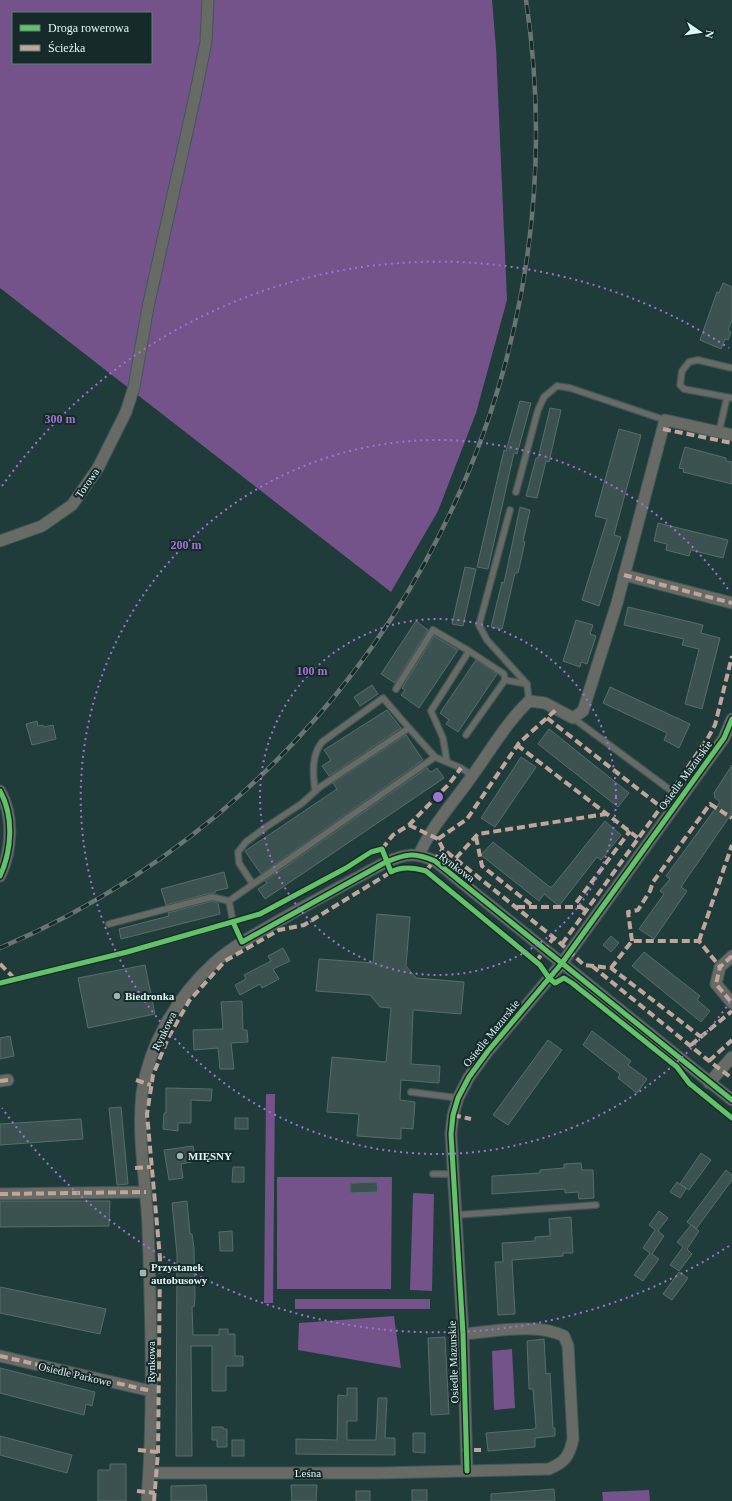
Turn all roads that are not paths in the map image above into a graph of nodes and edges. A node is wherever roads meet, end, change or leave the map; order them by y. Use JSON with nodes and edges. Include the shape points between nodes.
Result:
{"nodes":[{"id":1,"x":208,"y":0,"type":"edge"},
{"id":2,"x":732,"y":368,"type":"edge"},
{"id":3,"x":730,"y":397,"type":"edge"},
{"id":4,"x":666,"y":420,"type":"junction"},
{"id":5,"x":719,"y":432,"type":"junction"},
{"id":6,"x":732,"y":435,"type":"edge"},
{"id":7,"x":516,"y":492,"type":"dead end"},
{"id":8,"x":510,"y":510,"type":"dead end"},
{"id":9,"x":0,"y":541,"type":"edge"},
{"id":10,"x":624,"y":575,"type":"junction"},
{"id":11,"x":732,"y":604,"type":"edge"},
{"id":12,"x":469,"y":651,"type":"junction"},
{"id":13,"x":505,"y":680,"type":"junction"},
{"id":14,"x":527,"y":684,"type":"junction"},
{"id":15,"x":396,"y":689,"type":"dead end"},
{"id":16,"x":529,"y":701,"type":"junction"},
{"id":17,"x":573,"y":718,"type":"junction"},
{"id":18,"x":732,"y":719,"type":"edge"},
{"id":19,"x":409,"y":728,"type":"junction"},
{"id":20,"x":466,"y":735,"type":"dead end"},
{"id":21,"x":728,"y":739,"type":"edge"},
{"id":22,"x":435,"y":757,"type":"junction"},
{"id":23,"x":447,"y":762,"type":"junction"},
{"id":24,"x":473,"y":776,"type":"junction"},
{"id":25,"x":315,"y":791,"type":"junction"},
{"id":26,"x":0,"y":792,"type":"edge"},
{"id":27,"x":681,"y":798,"type":"junction"},
{"id":28,"x":419,"y":854,"type":"junction"},
{"id":29,"x":0,"y":876,"type":"edge"},
{"id":30,"x":252,"y":883,"type":"junction"},
{"id":31,"x":229,"y":901,"type":"junction"},
{"id":32,"x":233,"y":922,"type":"junction"},
{"id":33,"x":109,"y":924,"type":"dead end"},
{"id":34,"x":242,"y":942,"type":"junction"},
{"id":35,"x":732,"y":956,"type":"edge"},
{"id":36,"x":562,"y":962,"type":"junction"},
{"id":37,"x":0,"y":983,"type":"edge"},
{"id":38,"x":732,"y":1003,"type":"edge"},
{"id":39,"x":732,"y":1057,"type":"edge"},
{"id":40,"x":709,"y":1083,"type":"junction"},
{"id":41,"x":411,"y":1092,"type":"dead end"},
{"id":42,"x":458,"y":1098,"type":"junction"},
{"id":43,"x":732,"y":1100,"type":"edge"},
{"id":44,"x":433,"y":1174,"type":"dead end"},
{"id":45,"x":453,"y":1174,"type":"junction"},
{"id":46,"x":146,"y":1192,"type":"junction"},
{"id":47,"x":0,"y":1194,"type":"edge"},
{"id":48,"x":596,"y":1205,"type":"dead end"},
{"id":49,"x":456,"y":1215,"type":"junction"},
{"id":50,"x":462,"y":1334,"type":"junction"},
{"id":51,"x":0,"y":1356,"type":"edge"},
{"id":52,"x":151,"y":1391,"type":"junction"},
{"id":53,"x":468,"y":1471,"type":"junction"},
{"id":54,"x":149,"y":1474,"type":"junction"},
{"id":55,"x":147,"y":1501,"type":"edge"}],
"edges":[{"from":1,"to":9,"type":"street","name":"Torowa","via":[[206,42],[148,307],[134,387],[126,412],[101,461],[72,505],[42,526]]},
{"from":2,"to":3,"type":"lane","via":[[698,360],[689,362],[682,371],[680,385],[684,389]]},
{"from":3,"to":5,"type":"lane"},
{"from":4,"to":5,"type":"street"},
{"from":4,"to":7,"type":"lane","via":[[557,386],[544,397],[538,410]]},
{"from":4,"to":10,"type":"street"},
{"from":5,"to":6,"type":"street"},
{"from":8,"to":14,"type":"lane","via":[[480,625],[487,640]]},
{"from":10,"to":11,"type":"street"},
{"from":10,"to":17,"type":"street","via":[[583,711]]},
{"from":12,"to":13,"type":"lane","via":[[504,674]]},
{"from":12,"to":15,"type":"lane","via":[[433,630]]},
{"from":12,"to":23,"type":"lane","via":[[431,711],[443,738]]},
{"from":13,"to":14,"type":"lane"},
{"from":13,"to":20,"type":"lane"},
{"from":14,"to":16,"type":"lane"},
{"from":16,"to":17,"type":"street","via":[[545,703]]},
{"from":16,"to":24,"type":"street","via":[[499,735]]},
{"from":17,"to":27,"type":"lane"},
{"from":18,"to":21,"type":"street","name":"Osiedle Mazurskie"},
{"from":19,"to":22,"type":"lane"},
{"from":19,"to":25,"type":"lane"},
{"from":19,"to":25,"type":"lane","via":[[383,698],[322,742],[316,750],[313,768]]},
{"from":21,"to":27,"type":"street","name":"Osiedle Mazurskie"},
{"from":22,"to":23,"type":"lane"},
{"from":22,"to":30,"type":"lane"},
{"from":23,"to":24,"type":"lane"},
{"from":24,"to":28,"type":"street","via":[[428,834]]},
{"from":25,"to":30,"type":"lane","via":[[301,804],[246,842],[238,852],[239,863]]},
{"from":26,"to":29,"type":"street","via":[[7,803],[10,832],[6,863]]},
{"from":27,"to":36,"type":"street","name":"Osiedle Mazurskie"},
{"from":28,"to":34,"type":"street","name":"Rynkowa","via":[[404,854],[386,862]]},
{"from":28,"to":36,"type":"street","name":"Rynkowa","via":[[434,861]]},
{"from":30,"to":31,"type":"lane"},
{"from":31,"to":32,"type":"lane"},
{"from":31,"to":33,"type":"lane","via":[[212,897]]},
{"from":32,"to":34,"type":"lane"},
{"from":32,"to":37,"type":"lane","via":[[127,952]]},
{"from":34,"to":46,"type":"street","name":"Rynkowa","via":[[215,962],[178,1004],[151,1059],[142,1093],[140,1134]]},
{"from":35,"to":38,"type":"street","via":[[720,967],[716,984]]},
{"from":36,"to":40,"type":"street","name":"Rynkowa"},
{"from":36,"to":42,"type":"street","name":"Osiedle Mazurskie","via":[[488,1051],[469,1077]]},
{"from":39,"to":40,"type":"street"},
{"from":40,"to":43,"type":"street","name":"Rynkowa"},
{"from":41,"to":42,"type":"lane"},
{"from":42,"to":45,"type":"street","name":"Osiedle Mazurskie","via":[[451,1134]]},
{"from":44,"to":45,"type":"lane"},
{"from":45,"to":49,"type":"street","name":"Osiedle Mazurskie"},
{"from":46,"to":47,"type":"street"},
{"from":46,"to":52,"type":"street","name":"Rynkowa"},
{"from":48,"to":49,"type":"lane"},
{"from":49,"to":50,"type":"street","name":"Osiedle Mazurskie"},
{"from":50,"to":53,"type":"street","name":"Osiedle Mazurskie"},
{"from":50,"to":53,"type":"street","name":"Leśna","via":[[540,1329],[564,1336],[568,1346],[573,1439],[570,1451],[562,1463],[549,1469]]},
{"from":51,"to":52,"type":"street","name":"Osiedle Parkowe"},
{"from":52,"to":54,"type":"street","name":"Rynkowa"},
{"from":53,"to":54,"type":"street","name":"Leśna"},
{"from":54,"to":55,"type":"street","name":"Rynkowa"}]}
